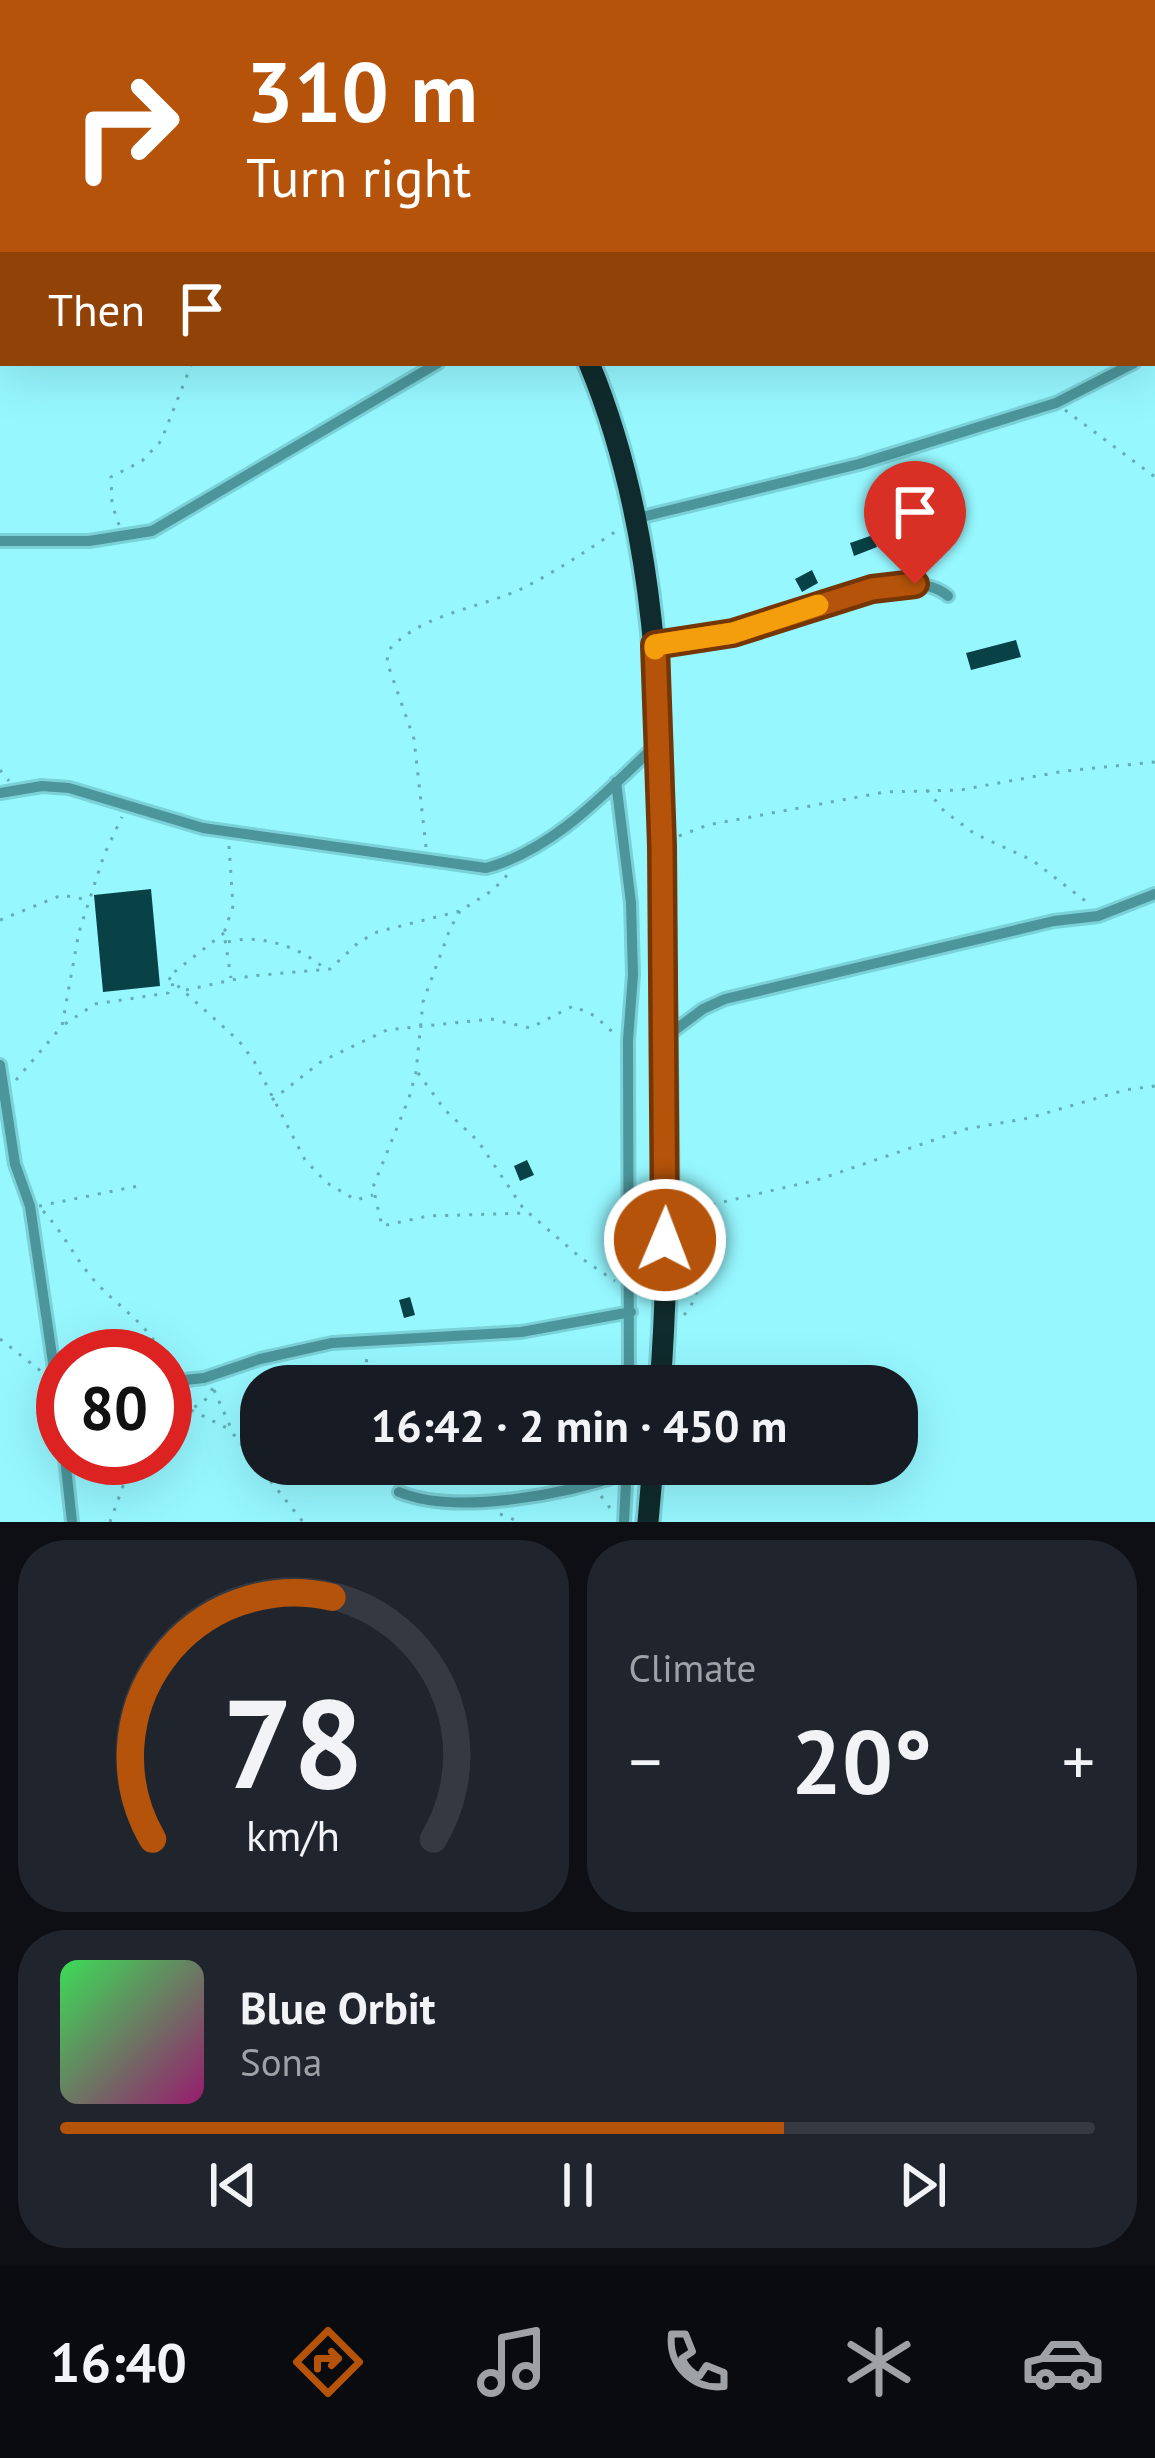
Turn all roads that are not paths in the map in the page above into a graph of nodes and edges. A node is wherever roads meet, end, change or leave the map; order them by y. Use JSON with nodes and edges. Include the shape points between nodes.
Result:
{"nodes":[{"id":1,"x":433,"y":366,"type":"edge"},
{"id":2,"x":590,"y":366,"type":"edge"},
{"id":3,"x":1128,"y":366,"type":"edge"},
{"id":4,"x":638,"y":518,"type":"junction"},
{"id":5,"x":0,"y":541,"type":"edge"},
{"id":6,"x":948,"y":596,"type":"dead end"},
{"id":7,"x":655,"y":645,"type":"junction"},
{"id":8,"x":659,"y":742,"type":"junction"},
{"id":9,"x":616,"y":782,"type":"junction"},
{"id":10,"x":0,"y":793,"type":"edge"},
{"id":11,"x":1155,"y":894,"type":"edge"},
{"id":12,"x":665,"y":1038,"type":"junction"},
{"id":13,"x":0,"y":1064,"type":"edge"},
{"id":14,"x":2,"y":1086,"type":"edge"},
{"id":15,"x":632,"y":1312,"type":"junction"},
{"id":16,"x":50,"y":1329,"type":"edge"},
{"id":17,"x":630,"y":1365,"type":"edge"},
{"id":18,"x":662,"y":1365,"type":"edge"},
{"id":19,"x":192,"y":1380,"type":"edge"},
{"id":20,"x":68,"y":1485,"type":"edge"},
{"id":21,"x":584,"y":1485,"type":"edge"},
{"id":22,"x":626,"y":1485,"type":"edge"},
{"id":23,"x":651,"y":1485,"type":"edge"},
{"id":24,"x":399,"y":1492,"type":"dead end"},
{"id":25,"x":72,"y":1522,"type":"edge"},
{"id":26,"x":624,"y":1522,"type":"edge"},
{"id":27,"x":648,"y":1522,"type":"edge"}],
"edges":[{"from":1,"to":5,"type":"street","via":[[152,531]]},
{"from":2,"to":4,"type":"highway"},
{"from":3,"to":4,"type":"street","via":[[1056,403],[859,464]]},
{"from":4,"to":7,"type":"highway"},
{"from":6,"to":7,"type":"street","via":[[896,584],[733,633]]},
{"from":7,"to":8,"type":"highway"},
{"from":8,"to":9,"type":"street"},
{"from":8,"to":12,"type":"highway"},
{"from":9,"to":10,"type":"street","via":[[527,853],[486,868],[228,832],[69,788]]},
{"from":9,"to":15,"type":"street","via":[[631,903]]},
{"from":11,"to":12,"type":"street","via":[[1104,914],[724,999]]},
{"from":12,"to":18,"type":"highway"},
{"from":13,"to":14,"type":"street"},
{"from":14,"to":16,"type":"street","via":[[15,1164],[34,1206]]},
{"from":15,"to":17,"type":"street"},
{"from":15,"to":19,"type":"street","via":[[521,1332],[332,1343]]},
{"from":20,"to":25,"type":"street"},
{"from":21,"to":24,"type":"street","via":[[484,1502],[431,1503]]},
{"from":22,"to":26,"type":"street"},
{"from":23,"to":27,"type":"highway"}]}
